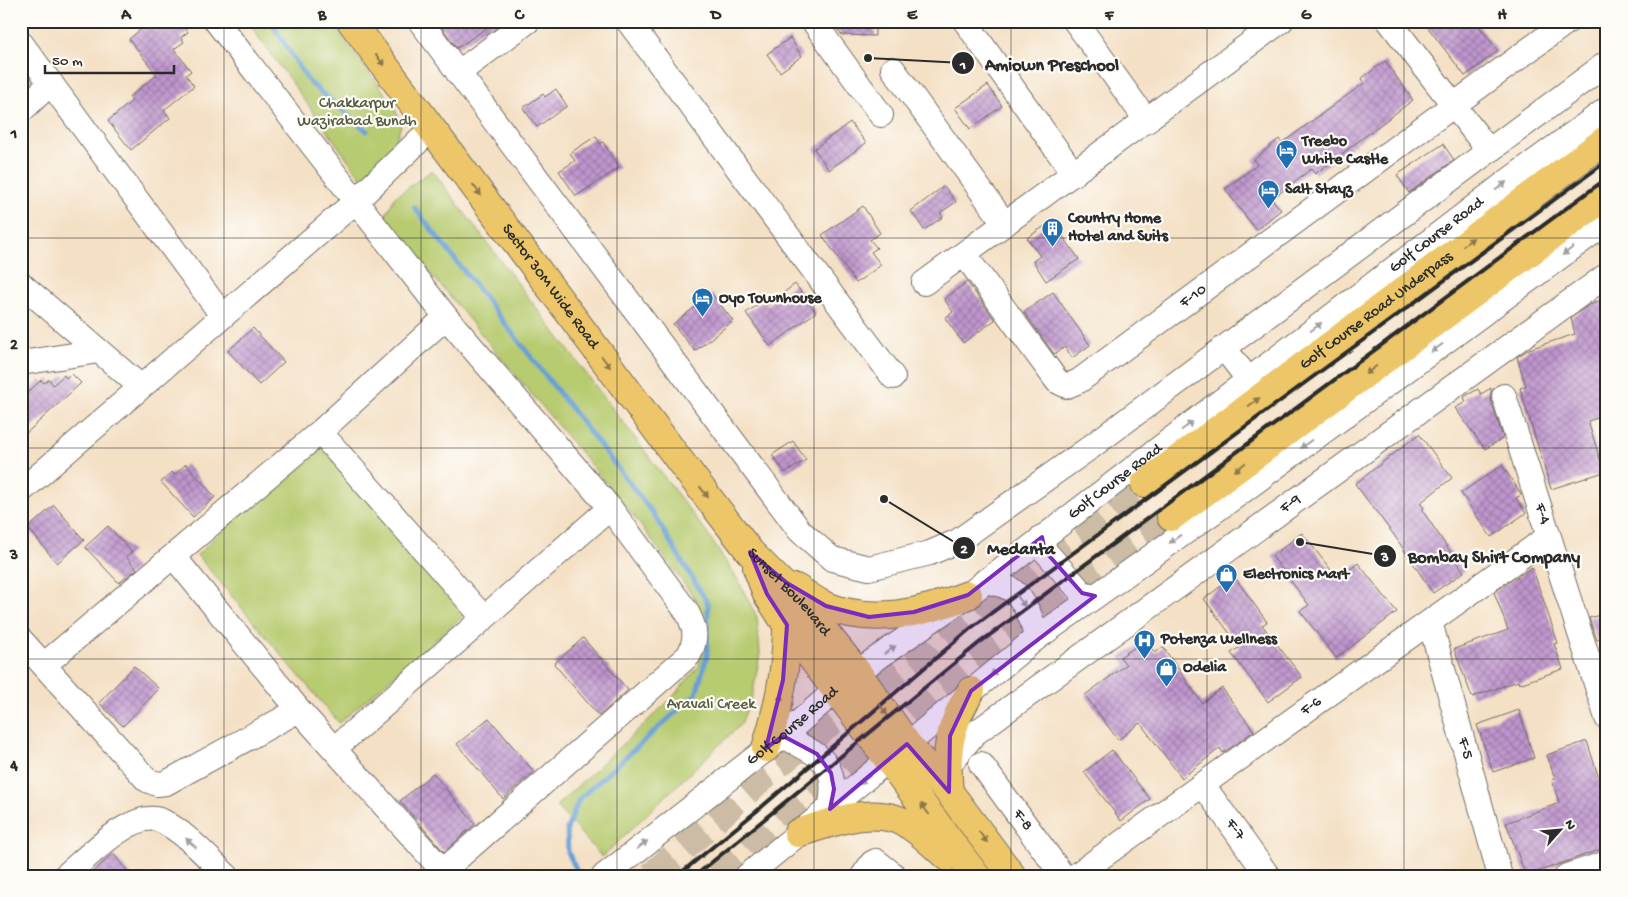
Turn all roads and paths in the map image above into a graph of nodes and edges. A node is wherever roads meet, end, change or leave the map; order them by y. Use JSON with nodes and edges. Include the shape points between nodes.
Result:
{"nodes":[{"id":1,"x":216,"y":21,"type":"edge"},
{"id":2,"x":351,"y":21,"type":"edge"},
{"id":3,"x":420,"y":21,"type":"edge"},
{"id":4,"x":528,"y":21,"type":"edge"},
{"id":5,"x":628,"y":21,"type":"edge"},
{"id":6,"x":813,"y":21,"type":"edge"},
{"id":7,"x":965,"y":21,"type":"edge"},
{"id":8,"x":1075,"y":21,"type":"edge"},
{"id":9,"x":1389,"y":21,"type":"edge"},
{"id":10,"x":1275,"y":23,"type":"edge"},
{"id":11,"x":1563,"y":23,"type":"edge"},
{"id":12,"x":21,"y":43,"type":"edge"},
{"id":13,"x":1607,"y":63,"type":"edge"},
{"id":14,"x":893,"y":70,"type":"dead end"},
{"id":15,"x":458,"y":73,"type":"junction"},
{"id":16,"x":51,"y":83,"type":"junction"},
{"id":17,"x":1454,"y":106,"type":"junction"},
{"id":18,"x":1607,"y":109,"type":"edge"},
{"id":19,"x":21,"y":111,"type":"edge"},
{"id":20,"x":880,"y":115,"type":"dead end"},
{"id":21,"x":1147,"y":121,"type":"junction"},
{"id":22,"x":431,"y":129,"type":"junction"},
{"id":23,"x":1607,"y":139,"type":"edge"},
{"id":24,"x":1489,"y":151,"type":"junction"},
{"id":25,"x":1074,"y":174,"type":"junction"},
{"id":26,"x":1607,"y":195,"type":"edge"},
{"id":27,"x":356,"y":202,"type":"junction"},
{"id":28,"x":1607,"y":222,"type":"edge"},
{"id":29,"x":1005,"y":224,"type":"junction"},
{"id":30,"x":964,"y":254,"type":"junction"},
{"id":31,"x":1607,"y":275,"type":"edge"},
{"id":32,"x":924,"y":283,"type":"dead end"},
{"id":33,"x":21,"y":284,"type":"edge"},
{"id":34,"x":222,"y":315,"type":"junction"},
{"id":35,"x":446,"y":317,"type":"junction"},
{"id":36,"x":1224,"y":348,"type":"junction"},
{"id":37,"x":99,"y":351,"type":"junction"},
{"id":38,"x":21,"y":363,"type":"edge"},
{"id":39,"x":893,"y":377,"type":"dead end"},
{"id":40,"x":1248,"y":379,"type":"junction"},
{"id":41,"x":140,"y":386,"type":"junction"},
{"id":42,"x":1504,"y":396,"type":"dead end"},
{"id":43,"x":320,"y":432,"type":"junction"},
{"id":44,"x":1145,"y":484,"type":"tunnel mouth"},
{"id":45,"x":21,"y":491,"type":"edge"},
{"id":46,"x":610,"y":508,"type":"junction"},
{"id":47,"x":1171,"y":517,"type":"tunnel mouth"},
{"id":48,"x":1548,"y":536,"type":"junction"},
{"id":49,"x":1042,"y":538,"type":"junction"},
{"id":50,"x":750,"y":552,"type":"junction"},
{"id":51,"x":174,"y":557,"type":"junction"},
{"id":52,"x":976,"y":588,"type":"junction"},
{"id":53,"x":1095,"y":596,"type":"junction"},
{"id":54,"x":484,"y":617,"type":"junction"},
{"id":55,"x":1430,"y":622,"type":"junction"},
{"id":56,"x":787,"y":625,"type":"junction"},
{"id":57,"x":21,"y":640,"type":"edge"},
{"id":58,"x":1034,"y":640,"type":"junction"},
{"id":59,"x":44,"y":664,"type":"junction"},
{"id":60,"x":846,"y":680,"type":"junction"},
{"id":61,"x":971,"y":691,"type":"junction"},
{"id":62,"x":299,"y":710,"type":"junction"},
{"id":63,"x":1607,"y":718,"type":"edge"},
{"id":64,"x":775,"y":742,"type":"junction"},
{"id":65,"x":335,"y":748,"type":"junction"},
{"id":66,"x":898,"y":752,"type":"junction"},
{"id":67,"x":981,"y":764,"type":"dead end"},
{"id":68,"x":948,"y":780,"type":"junction"},
{"id":69,"x":1203,"y":785,"type":"junction"},
{"id":70,"x":830,"y":809,"type":"junction"},
{"id":71,"x":798,"y":833,"type":"junction"},
{"id":72,"x":1607,"y":863,"type":"edge"},
{"id":73,"x":445,"y":873,"type":"edge"},
{"id":74,"x":65,"y":876,"type":"edge"},
{"id":75,"x":227,"y":876,"type":"edge"},
{"id":76,"x":604,"y":876,"type":"edge"},
{"id":77,"x":747,"y":876,"type":"edge"},
{"id":78,"x":863,"y":876,"type":"edge"},
{"id":79,"x":895,"y":876,"type":"edge"},
{"id":80,"x":970,"y":876,"type":"edge"},
{"id":81,"x":976,"y":876,"type":"edge"},
{"id":82,"x":1012,"y":876,"type":"edge"},
{"id":83,"x":1062,"y":876,"type":"edge"},
{"id":84,"x":1075,"y":876,"type":"edge"},
{"id":85,"x":1268,"y":876,"type":"edge"},
{"id":86,"x":1500,"y":876,"type":"edge"},
{"id":87,"x":1567,"y":876,"type":"edge"}],
"edges":[{"from":1,"to":27,"type":"street"},
{"from":2,"to":22,"type":"main road","name":"Sector 30M Wide Road","one_way":true},
{"from":3,"to":15,"type":"street"},
{"from":4,"to":15,"type":"street"},
{"from":5,"to":39,"type":"street"},
{"from":6,"to":20,"type":"street"},
{"from":7,"to":25,"type":"street"},
{"from":8,"to":21,"type":"street"},
{"from":9,"to":17,"type":"street"},
{"from":10,"to":21,"type":"street"},
{"from":11,"to":17,"type":"street"},
{"from":12,"to":16,"type":"street"},
{"from":13,"to":24,"type":"street"},
{"from":14,"to":29,"type":"street"},
{"from":15,"to":36,"type":"street","via":[[800,532],[832,558],[870,568],[930,553],[958,541]]},
{"from":16,"to":19,"type":"street"},
{"from":16,"to":34,"type":"street"},
{"from":17,"to":24,"type":"street"},
{"from":17,"to":30,"type":"street","name":"F-10","via":[[1079,381],[1067,386],[1057,381]]},
{"from":40,"to":18,"type":"street","name":"Golf Course Road","one_way":true},
{"from":21,"to":25,"type":"street"},
{"from":22,"to":27,"type":"street"},
{"from":22,"to":50,"type":"main road","name":"Sector 30M Wide Road","one_way":true},
{"from":44,"to":23,"type":"main road","name":"Golf Course Road Underpass","one_way":true},
{"from":24,"to":36,"type":"street"},
{"from":25,"to":29,"type":"street"},
{"from":26,"to":47,"type":"main road","one_way":true},
{"from":27,"to":34,"type":"street"},
{"from":27,"to":35,"type":"street"},
{"from":28,"to":53,"type":"street","one_way":true},
{"from":29,"to":30,"type":"street"},
{"from":30,"to":32,"type":"street"},
{"from":31,"to":68,"type":"street","name":"F-9","via":[[974,734]]},
{"from":33,"to":37,"type":"street"},
{"from":34,"to":41,"type":"street"},
{"from":35,"to":43,"type":"street"},
{"from":35,"to":46,"type":"street"},
{"from":36,"to":40,"type":"street"},
{"from":37,"to":38,"type":"street"},
{"from":37,"to":41,"type":"street"},
{"from":49,"to":40,"type":"street","name":"Golf Course Road","one_way":true},
{"from":41,"to":45,"type":"street"},
{"from":42,"to":48,"type":"street","name":"F-4"},
{"from":43,"to":51,"type":"street"},
{"from":43,"to":54,"type":"street"},
{"from":46,"to":54,"type":"street"},
{"from":46,"to":73,"type":"street","via":[[687,612],[695,627],[696,641],[689,654]]},
{"from":48,"to":55,"type":"street","name":"F-6"},
{"from":48,"to":63,"type":"street","name":"F-4"},
{"from":49,"to":52,"type":"street","name":"Golf Course Road"},
{"from":49,"to":53,"type":"street","via":[[1045,551],[1082,594]]},
{"from":50,"to":52,"type":"main road","via":[[787,583],[826,606],[870,617],[940,606]]},
{"from":50,"to":56,"type":"main road","name":"Sunset Boulevard","via":[[767,594]]},
{"from":50,"to":60,"type":"main road","name":"Sunset Boulevard","via":[[804,606]]},
{"from":51,"to":59,"type":"street"},
{"from":51,"to":62,"type":"street"},
{"from":52,"to":58,"type":"street","one_way":true,"via":[[1012,590],[1029,612],[1036,635]]},
{"from":60,"to":52,"type":"street","name":"Golf Course Road","one_way":true},
{"from":53,"to":58,"type":"street"},
{"from":54,"to":65,"type":"street"},
{"from":55,"to":69,"type":"street","name":"F-6"},
{"from":55,"to":86,"type":"street","name":"F-5"},
{"from":56,"to":60,"type":"main road","name":"Sunset Boulevard"},
{"from":64,"to":56,"type":"main road","one_way":true,"via":[[787,657]]},
{"from":57,"to":59,"type":"street"},
{"from":58,"to":61,"type":"street","one_way":true},
{"from":59,"to":62,"type":"street","via":[[147,780],[156,784],[166,783]]},
{"from":60,"to":64,"type":"street","name":"Golf Course Road"},
{"from":60,"to":66,"type":"main road","name":"Sunset Boulevard"},
{"from":61,"to":66,"type":"street"},
{"from":61,"to":68,"type":"main road","via":[[961,706],[950,736]]},
{"from":62,"to":65,"type":"street"},
{"from":64,"to":70,"type":"street","via":[[817,754],[831,773],[834,789]]},
{"from":76,"to":64,"type":"street","name":"Golf Course Road","one_way":true},
{"from":65,"to":73,"type":"street"},
{"from":66,"to":68,"type":"main road","name":"Sunset Boulevard"},
{"from":66,"to":70,"type":"street","one_way":true},
{"from":81,"to":66,"type":"main road","name":"Sunset Boulevard","one_way":true},
{"from":67,"to":83,"type":"street","name":"F-8"},
{"from":68,"to":82,"type":"main road","name":"Sunset Boulevard","one_way":true},
{"from":69,"to":84,"type":"street","name":"F-6"},
{"from":69,"to":85,"type":"street","name":"F-7"},
{"from":70,"to":71,"type":"street"},
{"from":71,"to":77,"type":"street"},
{"from":71,"to":80,"type":"main road","via":[[854,816],[886,816],[911,826]]},
{"from":72,"to":87,"type":"street"},
{"from":75,"to":74,"type":"street","one_way":true,"via":[[178,831],[160,820],[142,818],[121,829]]},
{"from":78,"to":79,"type":"street","via":[[876,861]]}]}
